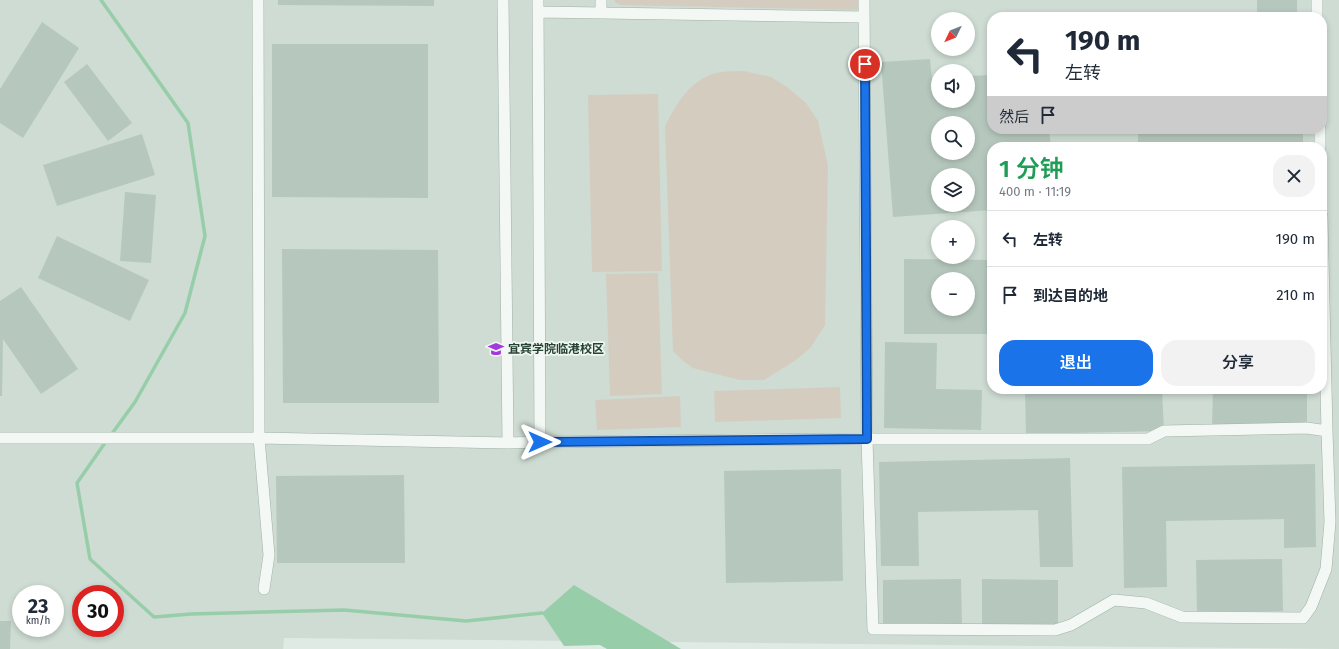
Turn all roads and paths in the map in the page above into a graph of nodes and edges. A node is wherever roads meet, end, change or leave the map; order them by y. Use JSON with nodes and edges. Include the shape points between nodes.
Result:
{"nodes":[{"id":1,"x":258,"y":0,"type":"edge"},
{"id":2,"x":503,"y":0,"type":"edge"},
{"id":3,"x":538,"y":0,"type":"edge"},
{"id":4,"x":601,"y":0,"type":"edge"},
{"id":5,"x":864,"y":0,"type":"edge"},
{"id":6,"x":1317,"y":0,"type":"edge"},
{"id":7,"x":538,"y":12,"type":"junction"},
{"id":8,"x":1317,"y":12,"type":"edge"},
{"id":9,"x":601,"y":13,"type":"junction"},
{"id":10,"x":864,"y":17,"type":"junction"},
{"id":11,"x":1326,"y":394,"type":"edge"},
{"id":12,"x":1327,"y":431,"type":"junction"},
{"id":13,"x":0,"y":438,"type":"edge"},
{"id":14,"x":260,"y":438,"type":"junction"},
{"id":15,"x":867,"y":439,"type":"junction"},
{"id":16,"x":540,"y":442,"type":"junction"},
{"id":17,"x":508,"y":443,"type":"junction"},
{"id":18,"x":264,"y":588,"type":"dead end"}],
"edges":[{"from":1,"to":14,"type":"street"},
{"from":2,"to":17,"type":"street"},
{"from":3,"to":7,"type":"street"},
{"from":4,"to":9,"type":"street"},
{"from":5,"to":10,"type":"street"},
{"from":6,"to":8,"type":"street"},
{"from":7,"to":9,"type":"street"},
{"from":7,"to":16,"type":"street"},
{"from":9,"to":10,"type":"street"},
{"from":10,"to":15,"type":"street"},
{"from":11,"to":12,"type":"street"},
{"from":12,"to":15,"type":"street","via":[[1307,428],[1164,431],[1148,439]]},
{"from":12,"to":15,"type":"street","via":[[1330,522],[1326,569],[1311,607],[1303,618],[1182,617],[1146,603],[1114,600],[1070,625],[1055,630],[873,629]]},
{"from":13,"to":14,"type":"street"},
{"from":14,"to":17,"type":"street"},
{"from":14,"to":18,"type":"street","via":[[269,555]]},
{"from":15,"to":16,"type":"street"},
{"from":16,"to":17,"type":"street"}]}
